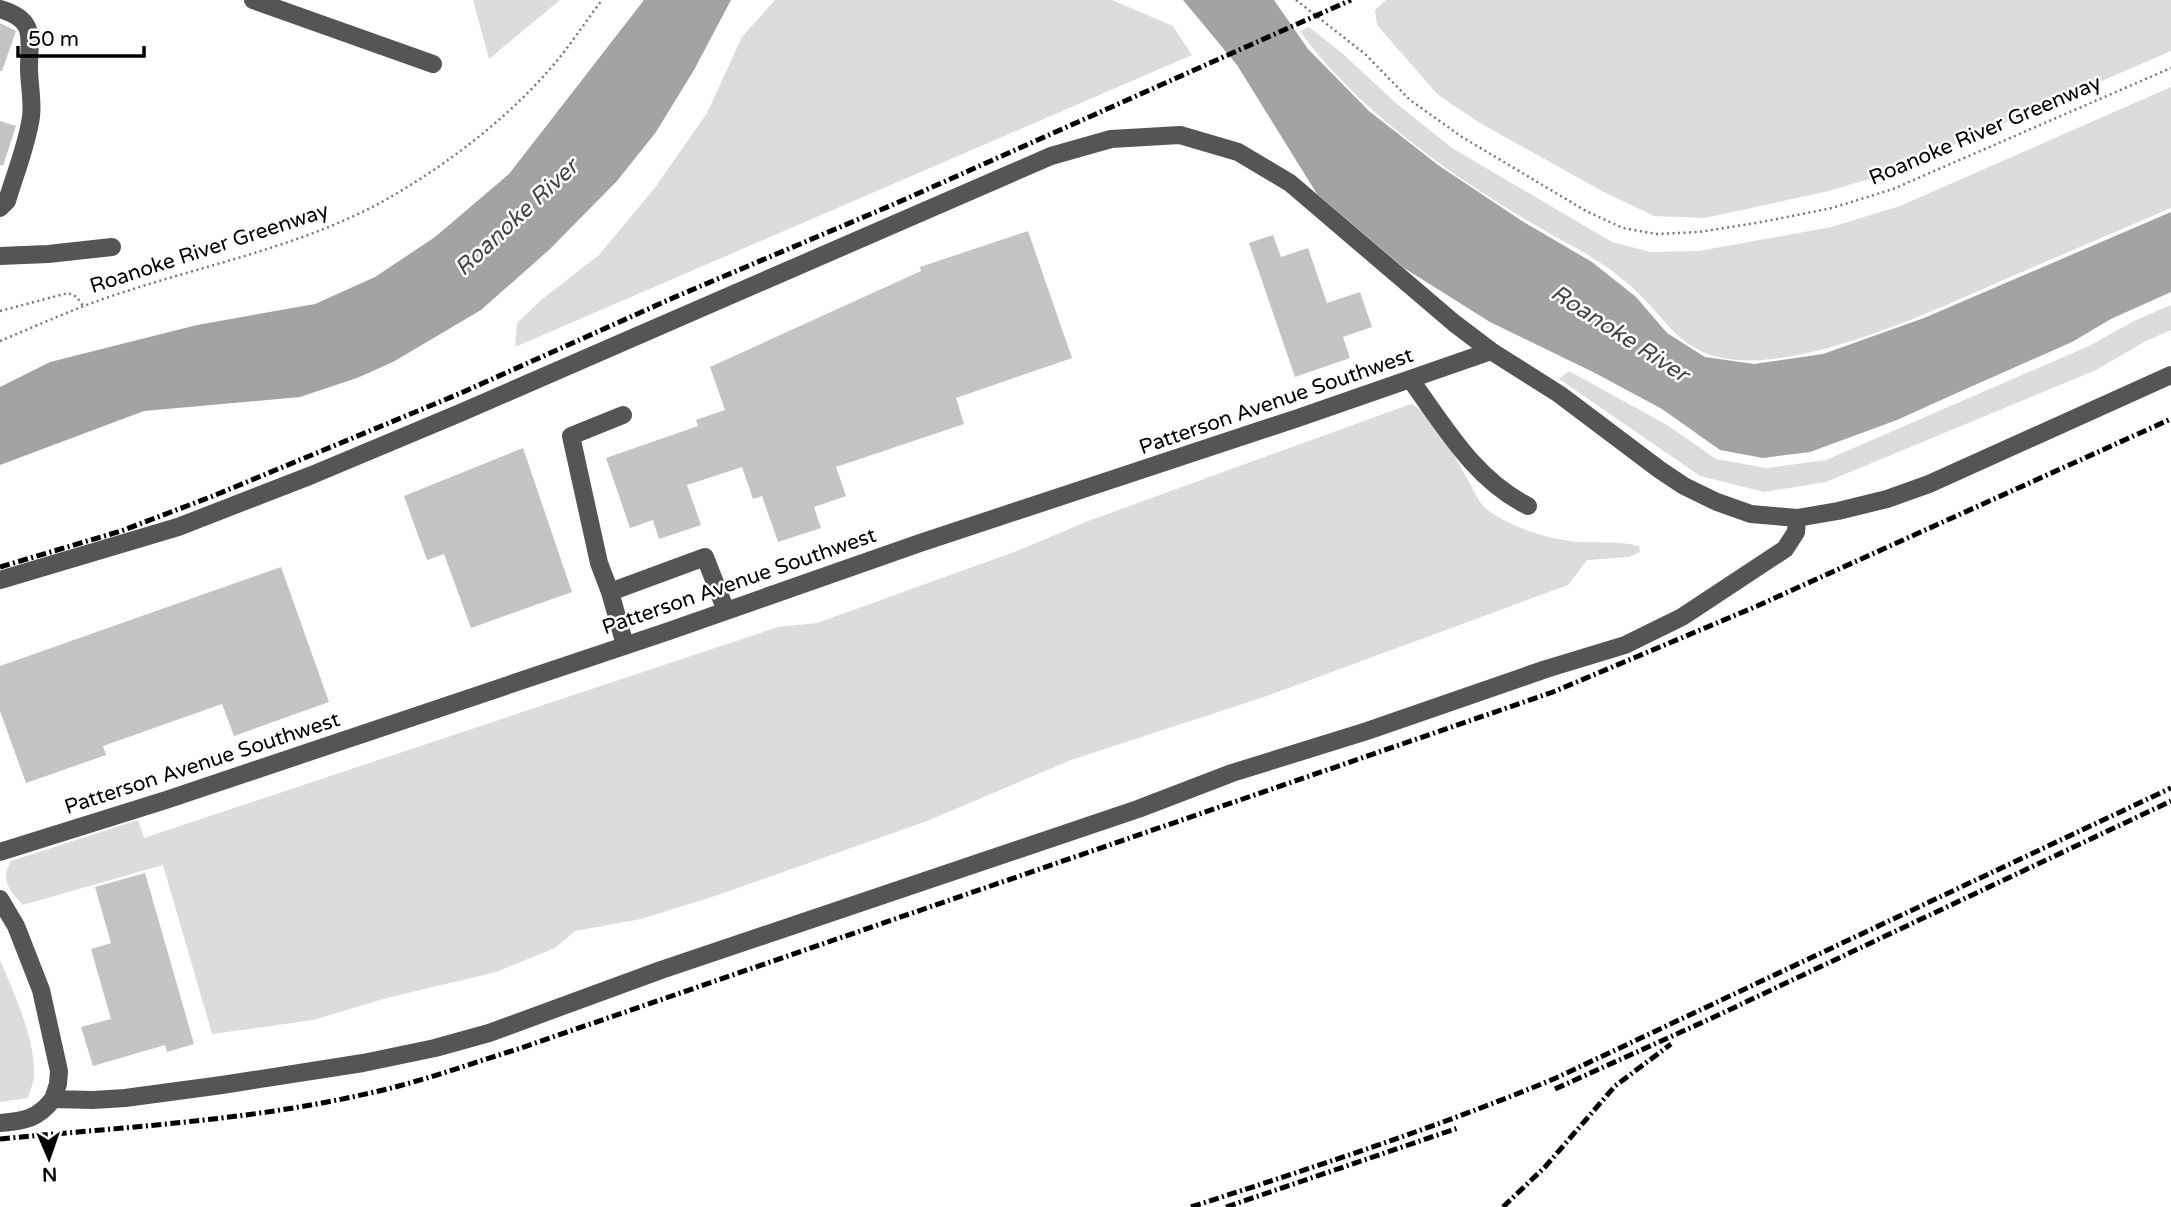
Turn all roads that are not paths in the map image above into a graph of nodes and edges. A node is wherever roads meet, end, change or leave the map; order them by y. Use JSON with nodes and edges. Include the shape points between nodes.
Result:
{"nodes":[{"id":1,"x":253,"y":0,"type":"edge"},
{"id":2,"x":0,"y":9,"type":"edge"},
{"id":3,"x":433,"y":64,"type":"dead end"},
{"id":4,"x":0,"y":208,"type":"edge"},
{"id":5,"x":112,"y":247,"type":"dead end"},
{"id":6,"x":0,"y":256,"type":"edge"},
{"id":7,"x":1491,"y":351,"type":"junction"},
{"id":8,"x":2171,"y":375,"type":"edge"},
{"id":9,"x":1410,"y":379,"type":"junction"},
{"id":10,"x":623,"y":415,"type":"dead end"},
{"id":11,"x":1528,"y":506,"type":"dead end"},
{"id":12,"x":1797,"y":518,"type":"junction"},
{"id":13,"x":0,"y":580,"type":"edge"},
{"id":14,"x":610,"y":593,"type":"junction"},
{"id":15,"x":726,"y":611,"type":"junction"},
{"id":16,"x":625,"y":645,"type":"junction"},
{"id":17,"x":0,"y":852,"type":"edge"},
{"id":18,"x":0,"y":899,"type":"edge"},
{"id":19,"x":53,"y":1099,"type":"junction"},
{"id":20,"x":0,"y":1123,"type":"edge"}],
"edges":[{"from":1,"to":3,"type":"street"},
{"from":2,"to":4,"type":"street","via":[[23,20],[31,41],[31,114],[7,201]]},
{"from":5,"to":6,"type":"street"},
{"from":7,"to":9,"type":"street","name":"Patterson Avenue Southwest"},
{"from":7,"to":12,"type":"street","via":[[1559,394],[1684,486],[1751,514]]},
{"from":7,"to":13,"type":"street","via":[[1290,183],[1238,152],[1180,135],[1111,139],[1051,156],[312,475],[178,527]]},
{"from":8,"to":12,"type":"street","via":[[1929,484],[1850,508]]},
{"from":9,"to":11,"type":"street","via":[[1478,471]]},
{"from":9,"to":15,"type":"street","name":"Patterson Avenue Southwest"},
{"from":10,"to":14,"type":"street","via":[[571,436]]},
{"from":12,"to":19,"type":"street","via":[[1796,532],[1785,550],[1682,617],[1625,645],[1232,773],[489,1033],[363,1063],[222,1085],[125,1098]]},
{"from":14,"to":15,"type":"street","via":[[705,556]]},
{"from":14,"to":16,"type":"street"},
{"from":15,"to":16,"type":"street","name":"Patterson Avenue Southwest"},
{"from":16,"to":17,"type":"street","name":"Patterson Avenue Southwest"},
{"from":18,"to":19,"type":"street","via":[[41,990],[59,1070]]},
{"from":19,"to":20,"type":"street","via":[[27,1121]]}]}
